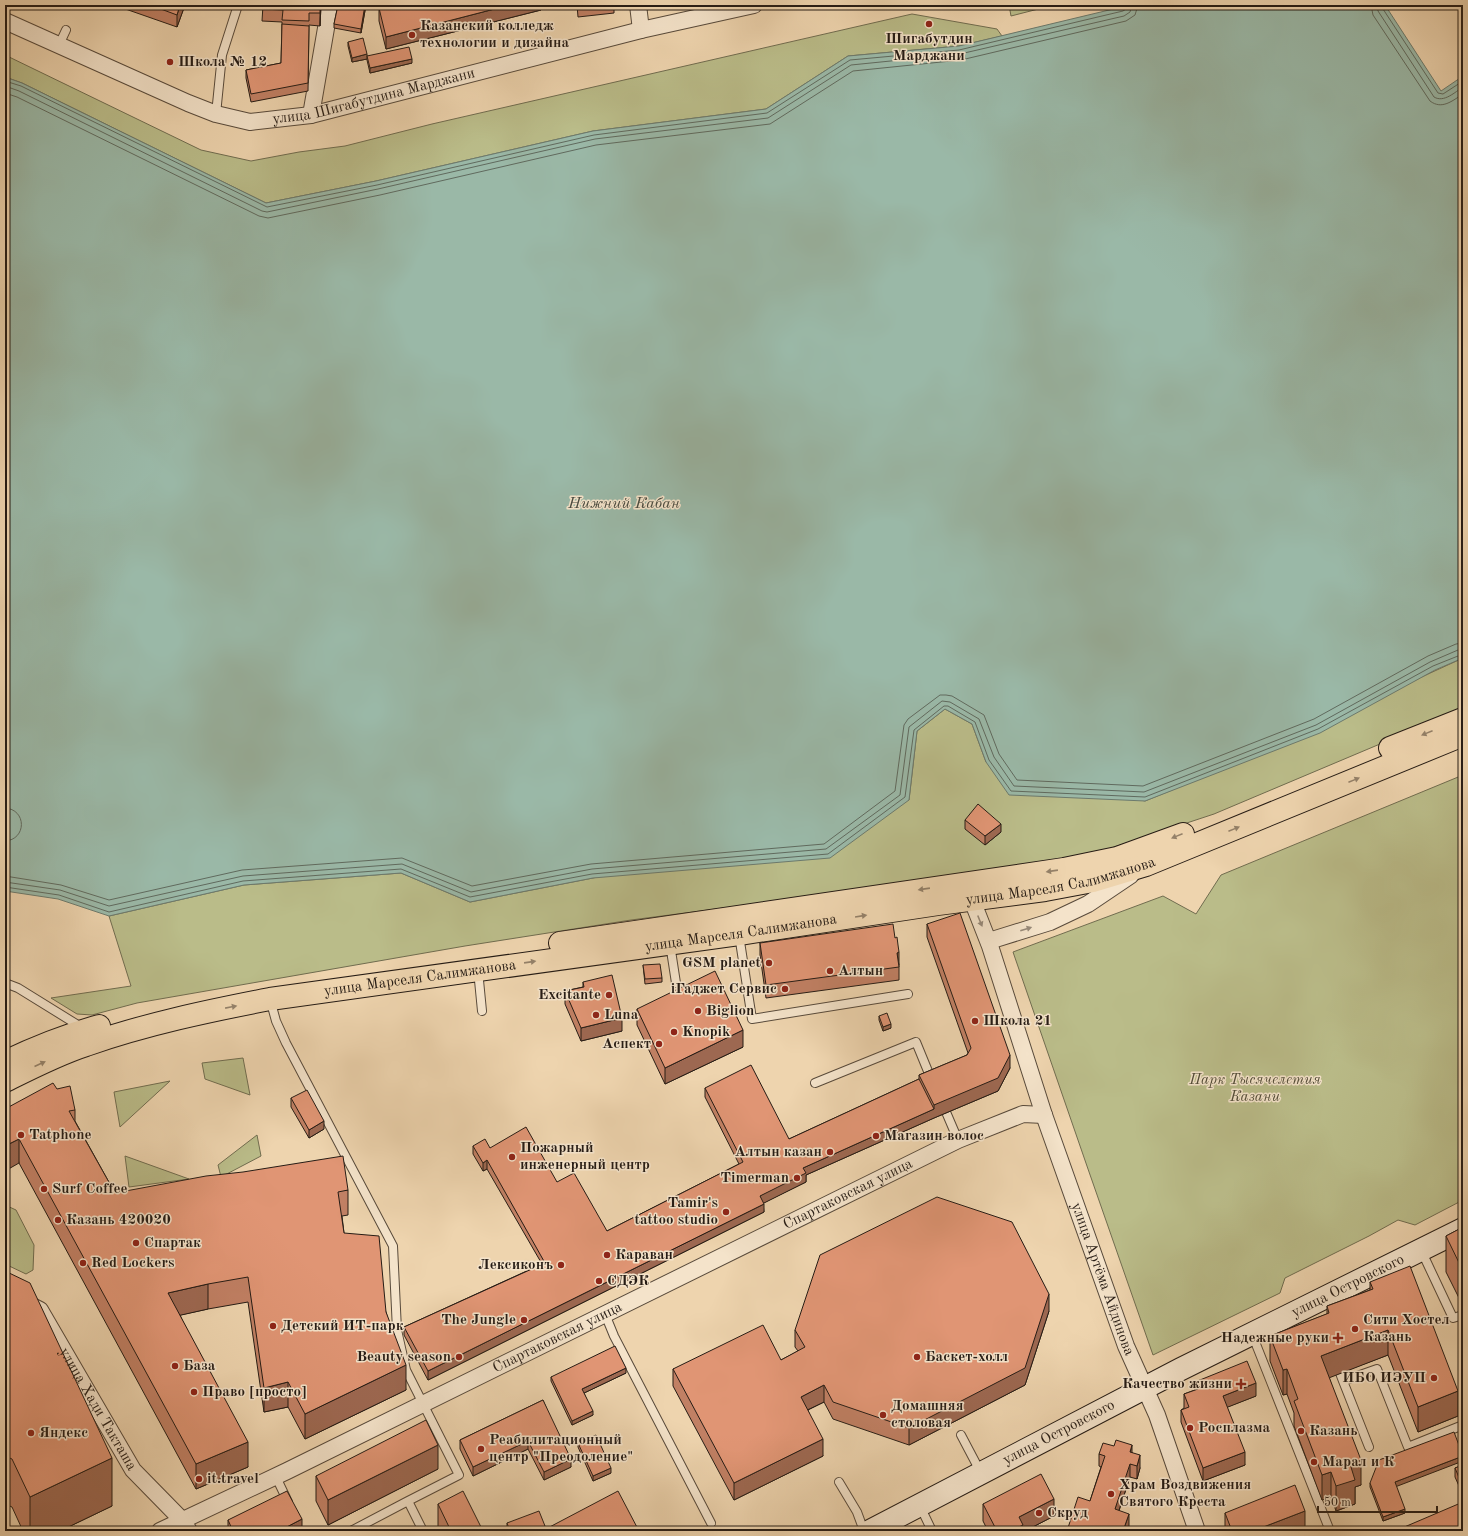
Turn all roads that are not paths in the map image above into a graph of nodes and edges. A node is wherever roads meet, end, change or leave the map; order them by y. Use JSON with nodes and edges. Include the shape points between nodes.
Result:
{"nodes":[{"id":1,"x":238,"y":5,"type":"edge"},
{"id":2,"x":330,"y":5,"type":"edge"},
{"id":3,"x":638,"y":5,"type":"edge"},
{"id":4,"x":754,"y":5,"type":"edge"},
{"id":5,"x":5,"y":21,"type":"edge"},
{"id":6,"x":66,"y":30,"type":"dead end"},
{"id":7,"x":641,"y":30,"type":"junction"},
{"id":8,"x":59,"y":45,"type":"junction"},
{"id":9,"x":216,"y":114,"type":"junction"},
{"id":10,"x":311,"y":115,"type":"junction"},
{"id":11,"x":1463,"y":718,"type":"edge"},
{"id":12,"x":1463,"y":735,"type":"edge"},
{"id":13,"x":1146,"y":865,"type":"junction"},
{"id":14,"x":972,"y":900,"type":"junction"},
{"id":15,"x":739,"y":934,"type":"junction"},
{"id":16,"x":989,"y":941,"type":"junction"},
{"id":17,"x":670,"y":944,"type":"junction"},
{"id":18,"x":478,"y":969,"type":"junction"},
{"id":19,"x":5,"y":982,"type":"edge"},
{"id":20,"x":676,"y":983,"type":"dead end"},
{"id":21,"x":908,"y":994,"type":"dead end"},
{"id":22,"x":270,"y":999,"type":"junction"},
{"id":23,"x":482,"y":1011,"type":"dead end"},
{"id":24,"x":85,"y":1030,"type":"junction"},
{"id":25,"x":5,"y":1062,"type":"edge"},
{"id":26,"x":5,"y":1081,"type":"edge"},
{"id":27,"x":815,"y":1082,"type":"dead end"},
{"id":28,"x":933,"y":1082,"type":"edge"},
{"id":29,"x":946,"y":1112,"type":"edge"},
{"id":30,"x":1044,"y":1115,"type":"junction"},
{"id":31,"x":958,"y":1140,"type":"junction"},
{"id":32,"x":1463,"y":1229,"type":"edge"},
{"id":33,"x":1421,"y":1250,"type":"junction"},
{"id":34,"x":5,"y":1292,"type":"edge"},
{"id":35,"x":604,"y":1314,"type":"junction"},
{"id":36,"x":1463,"y":1315,"type":"edge"},
{"id":37,"x":1252,"y":1334,"type":"junction"},
{"id":38,"x":1340,"y":1373,"type":"dead end"},
{"id":39,"x":1344,"y":1381,"type":"junction"},
{"id":40,"x":1145,"y":1388,"type":"junction"},
{"id":41,"x":422,"y":1404,"type":"junction"},
{"id":42,"x":1463,"y":1425,"type":"edge"},
{"id":43,"x":961,"y":1435,"type":"dead end"},
{"id":44,"x":1369,"y":1447,"type":"dead end"},
{"id":45,"x":981,"y":1473,"type":"junction"},
{"id":46,"x":276,"y":1477,"type":"junction"},
{"id":47,"x":839,"y":1482,"type":"dead end"},
{"id":48,"x":408,"y":1502,"type":"junction"},
{"id":49,"x":919,"y":1504,"type":"junction"},
{"id":50,"x":293,"y":1512,"type":"edge"},
{"id":51,"x":711,"y":1523,"type":"dead end"},
{"id":52,"x":186,"y":1526,"type":"edge"},
{"id":53,"x":160,"y":1531,"type":"edge"},
{"id":54,"x":351,"y":1531,"type":"edge"},
{"id":55,"x":423,"y":1531,"type":"edge"},
{"id":56,"x":864,"y":1531,"type":"edge"},
{"id":57,"x":870,"y":1531,"type":"edge"},
{"id":58,"x":932,"y":1531,"type":"edge"},
{"id":59,"x":1197,"y":1531,"type":"edge"},
{"id":60,"x":1330,"y":1531,"type":"edge"}],
"edges":[{"from":1,"to":9,"type":"lane","via":[[222,55]]},
{"from":2,"to":10,"type":"street"},
{"from":3,"to":7,"type":"street"},
{"from":4,"to":7,"type":"street","name":"улица Шигабутдина Марджани"},
{"from":5,"to":8,"type":"street","name":"улица Шигабутдина Марджани"},
{"from":6,"to":8,"type":"lane"},
{"from":7,"to":10,"type":"street","name":"улица Шигабутдина Марджани"},
{"from":8,"to":9,"type":"street","name":"улица Шигабутдина Марджани","via":[[188,104]]},
{"from":9,"to":10,"type":"street","name":"улица Шигабутдина Марджани","via":[[250,122]]},
{"from":11,"to":24,"type":"main road","one_way":true,"via":[[1168,840],[1110,859],[1064,869],[241,989]]},
{"from":13,"to":12,"type":"main road","name":"улица Марселя Салимжанова","one_way":true},
{"from":13,"to":14,"type":"main road","name":"улица Марселя Салимжанова","via":[[1093,881]]},
{"from":16,"to":13,"type":"street","one_way":true,"via":[[1050,922],[1088,904]]},
{"from":15,"to":14,"type":"main road","name":"улица Марселя Салимжанова","one_way":true},
{"from":14,"to":16,"type":"street","name":"улица Артёма Айдинова","one_way":true},
{"from":15,"to":17,"type":"main road","name":"улица Марселя Салимжанова"},
{"from":15,"to":21,"type":"lane","via":[[752,1019]]},
{"from":16,"to":30,"type":"street","name":"улица Артёма Айдинова"},
{"from":18,"to":17,"type":"main road","name":"улица Марселя Салимжанова","one_way":true},
{"from":17,"to":20,"type":"lane"},
{"from":18,"to":22,"type":"main road","name":"улица Марселя Салимжанова"},
{"from":18,"to":23,"type":"lane"},
{"from":19,"to":24,"type":"lane"},
{"from":26,"to":22,"type":"main road","name":"улица Марселя Салимжанова","one_way":true,"via":[[85,1045],[205,1012]]},
{"from":22,"to":41,"type":"lane","via":[[286,1043],[393,1246],[397,1330],[406,1370]]},
{"from":24,"to":25,"type":"main road","via":[[32,1048]]},
{"from":27,"to":28,"type":"lane","via":[[916,1042]]},
{"from":29,"to":31,"type":"lane"},
{"from":30,"to":31,"type":"street","name":"Спартаковская улица","via":[[1023,1114]]},
{"from":30,"to":40,"type":"street","name":"улица Артёма Айдинова","via":[[1126,1346]]},
{"from":31,"to":35,"type":"street","name":"Спартаковская улица"},
{"from":32,"to":33,"type":"street","name":"улица Островского"},
{"from":33,"to":36,"type":"lane","via":[[1453,1318]]},
{"from":33,"to":37,"type":"street","name":"улица Островского","via":[[1312,1307]]},
{"from":34,"to":52,"type":"street","name":"улица Хади Такташа","via":[[40,1310],[133,1470]]},
{"from":35,"to":41,"type":"street","name":"Спартаковская улица"},
{"from":35,"to":51,"type":"lane"},
{"from":37,"to":40,"type":"street","name":"улица Островского"},
{"from":37,"to":60,"type":"lane"},
{"from":38,"to":39,"type":"lane"},
{"from":39,"to":42,"type":"lane","via":[[1377,1369],[1408,1447]]},
{"from":39,"to":44,"type":"lane"},
{"from":40,"to":45,"type":"street","name":"улица Островского"},
{"from":40,"to":59,"type":"street","name":"улица Артёма Айдинова"},
{"from":41,"to":46,"type":"street","name":"Спартаковская улица"},
{"from":41,"to":48,"type":"lane","via":[[458,1475]]},
{"from":43,"to":45,"type":"lane"},
{"from":45,"to":49,"type":"street","name":"улица Островского"},
{"from":46,"to":50,"type":"lane"},
{"from":46,"to":52,"type":"street","name":"Спартаковская улица"},
{"from":47,"to":56,"type":"lane","via":[[857,1512]]},
{"from":48,"to":54,"type":"lane"},
{"from":48,"to":55,"type":"lane"},
{"from":49,"to":57,"type":"street","name":"улица Островского"},
{"from":49,"to":58,"type":"lane"},
{"from":52,"to":53,"type":"street","name":"Спартаковская улица"}]}
